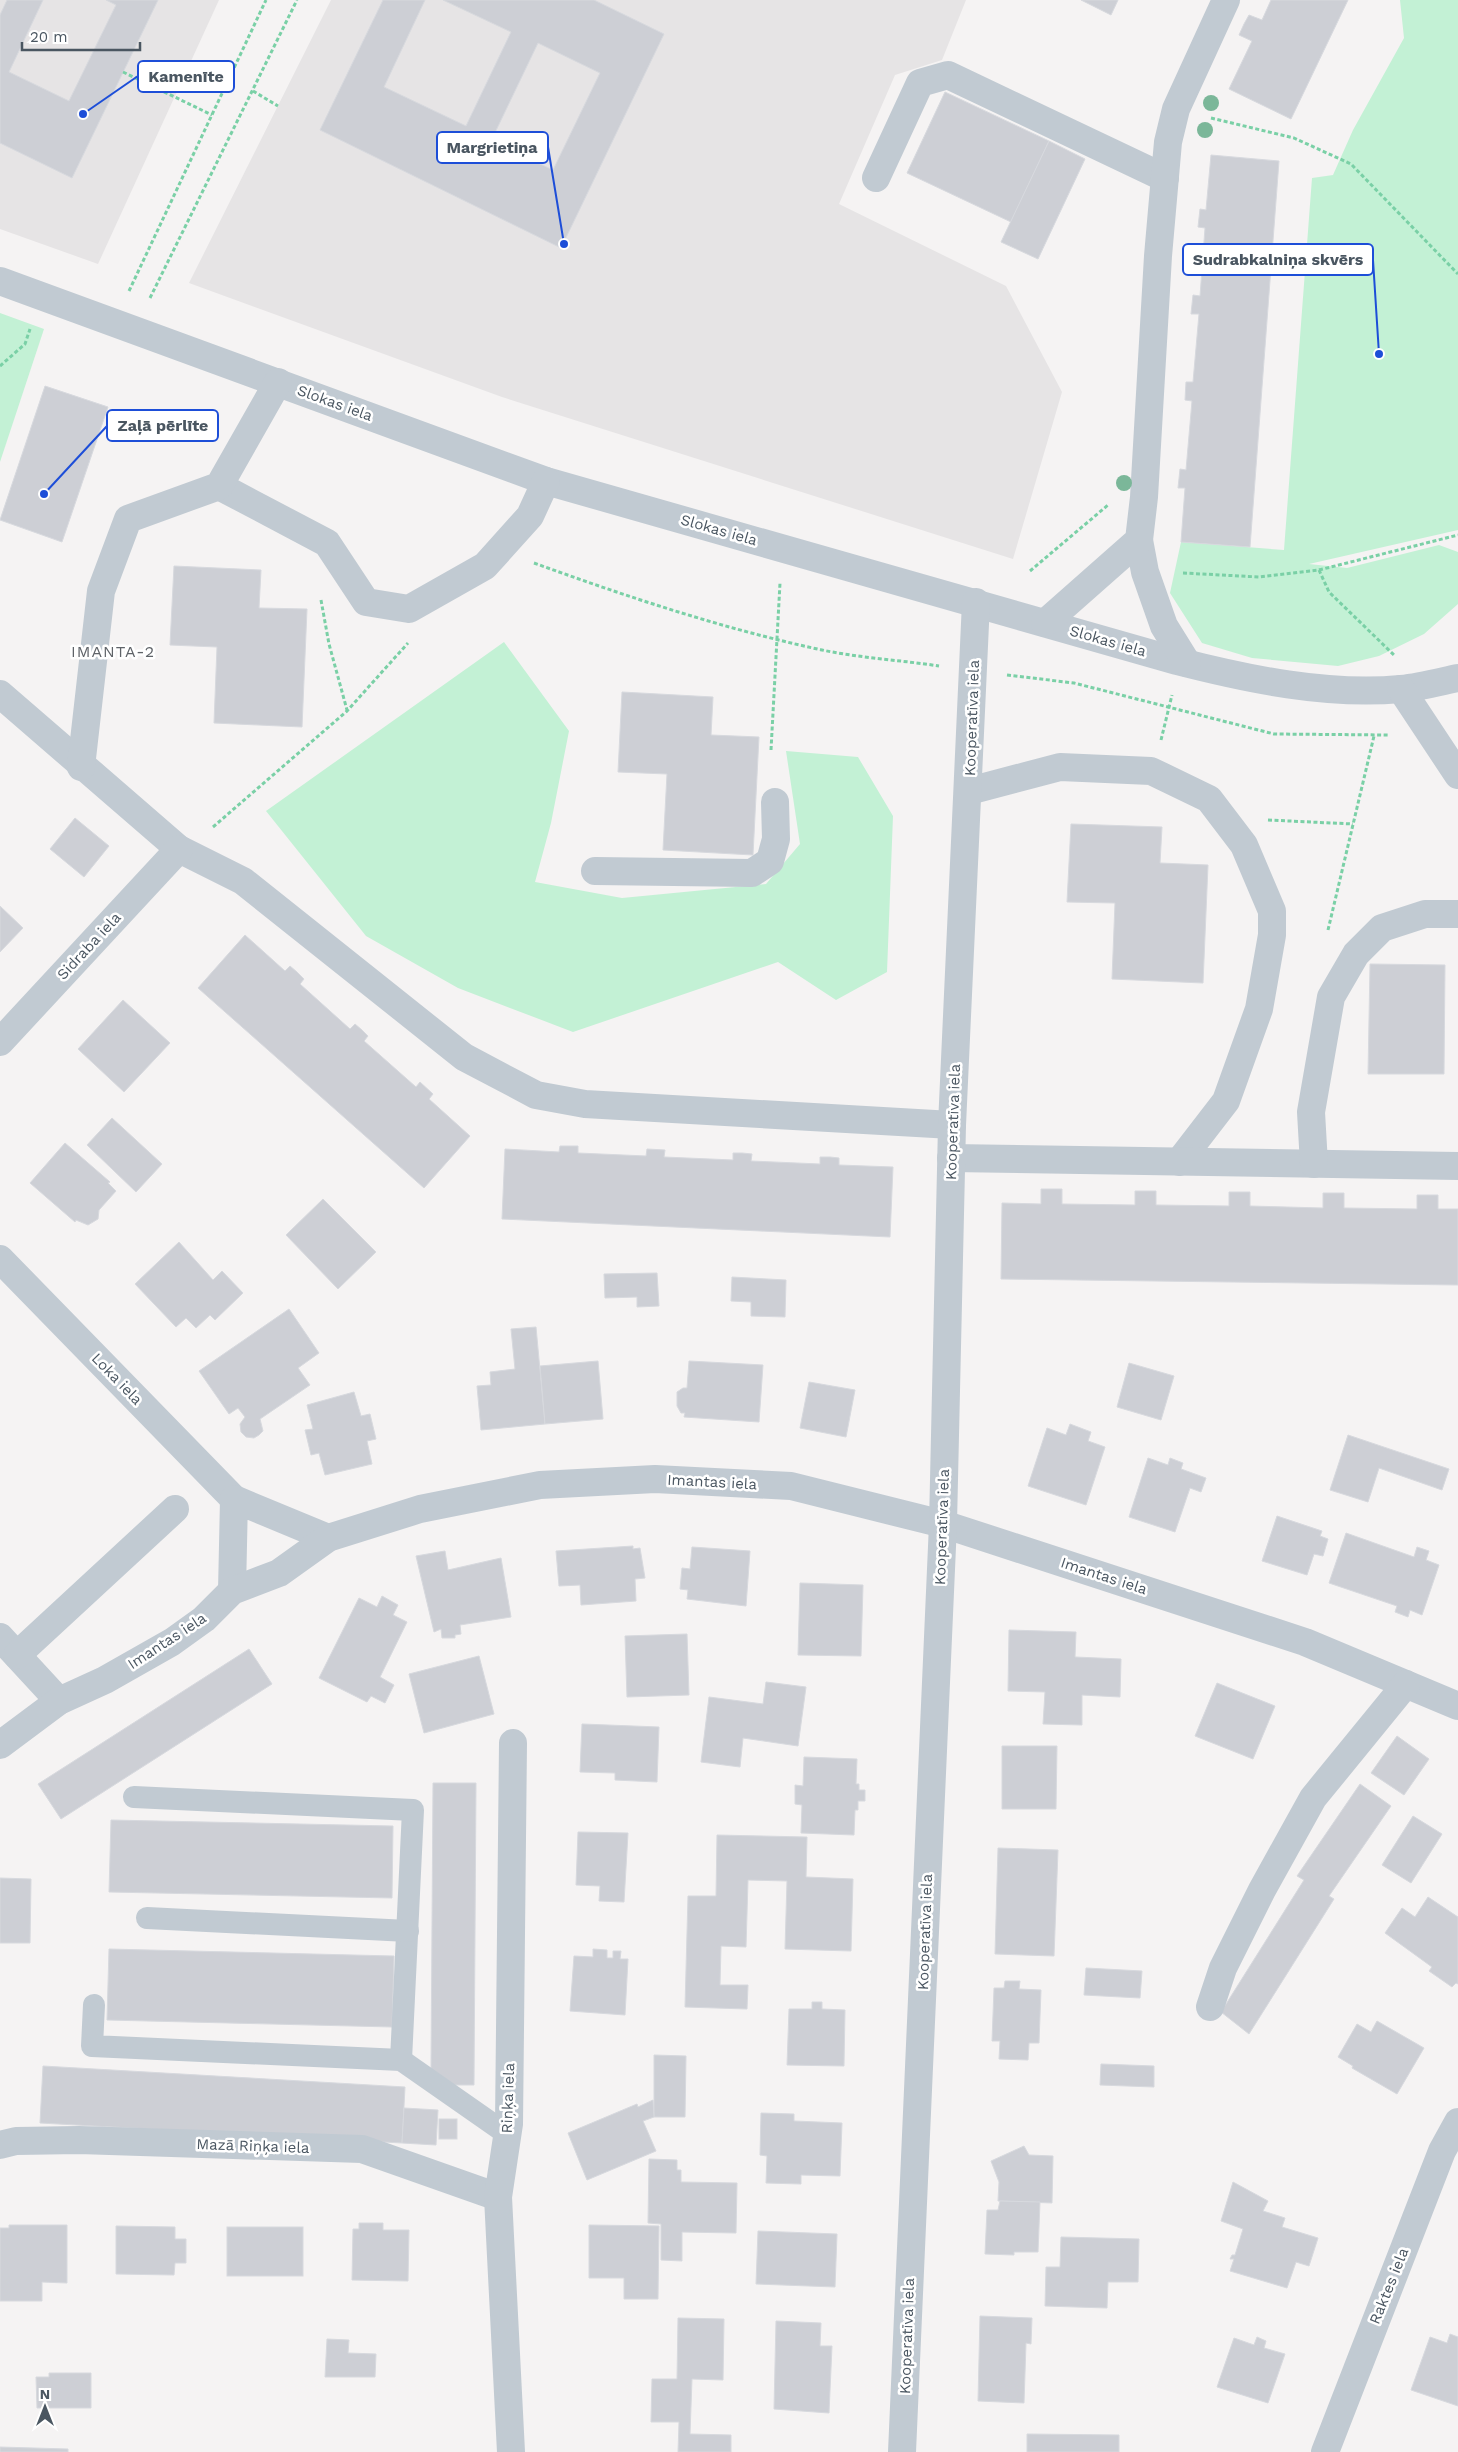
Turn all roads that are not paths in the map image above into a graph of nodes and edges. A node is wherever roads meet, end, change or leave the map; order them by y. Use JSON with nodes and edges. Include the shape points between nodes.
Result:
{"nodes":[{"id":1,"x":1226,"y":0,"type":"edge"},
{"id":2,"x":876,"y":178,"type":"dead end"},
{"id":3,"x":1165,"y":178,"type":"junction"},
{"id":4,"x":0,"y":281,"type":"edge"},
{"id":5,"x":278,"y":382,"type":"junction"},
{"id":6,"x":546,"y":480,"type":"junction"},
{"id":7,"x":219,"y":486,"type":"junction"},
{"id":8,"x":1139,"y":540,"type":"junction"},
{"id":9,"x":976,"y":602,"type":"junction"},
{"id":10,"x":1045,"y":623,"type":"junction"},
{"id":11,"x":1182,"y":662,"type":"junction"},
{"id":12,"x":1458,"y":678,"type":"edge"},
{"id":13,"x":1401,"y":689,"type":"junction"},
{"id":14,"x":0,"y":694,"type":"edge"},
{"id":15,"x":81,"y":767,"type":"junction"},
{"id":16,"x":1458,"y":775,"type":"edge"},
{"id":17,"x":969,"y":791,"type":"junction"},
{"id":18,"x":775,"y":802,"type":"dead end"},
{"id":19,"x":178,"y":849,"type":"junction"},
{"id":20,"x":595,"y":871,"type":"dead end"},
{"id":21,"x":1458,"y":914,"type":"edge"},
{"id":22,"x":0,"y":1042,"type":"edge"},
{"id":23,"x":952,"y":1125,"type":"junction"},
{"id":24,"x":951,"y":1158,"type":"junction"},
{"id":25,"x":1179,"y":1162,"type":"junction"},
{"id":26,"x":1314,"y":1164,"type":"junction"},
{"id":27,"x":1458,"y":1166,"type":"edge"},
{"id":28,"x":0,"y":1259,"type":"edge"},
{"id":29,"x":234,"y":1499,"type":"junction"},
{"id":30,"x":175,"y":1509,"type":"dead end"},
{"id":31,"x":943,"y":1524,"type":"junction"},
{"id":32,"x":328,"y":1538,"type":"junction"},
{"id":33,"x":232,"y":1590,"type":"junction"},
{"id":34,"x":9,"y":1646,"type":"edge"},
{"id":35,"x":1406,"y":1684,"type":"junction"},
{"id":36,"x":59,"y":1700,"type":"junction"},
{"id":37,"x":1458,"y":1706,"type":"edge"},
{"id":38,"x":513,"y":1743,"type":"dead end"},
{"id":39,"x":0,"y":1745,"type":"edge"},
{"id":40,"x":134,"y":1797,"type":"dead end"},
{"id":41,"x":147,"y":1918,"type":"dead end"},
{"id":42,"x":408,"y":1931,"type":"junction"},
{"id":43,"x":94,"y":2005,"type":"dead end"},
{"id":44,"x":1210,"y":2008,"type":"dead end"},
{"id":45,"x":401,"y":2060,"type":"junction"},
{"id":46,"x":1458,"y":2122,"type":"edge"},
{"id":47,"x":508,"y":2134,"type":"junction"},
{"id":48,"x":0,"y":2145,"type":"edge"},
{"id":49,"x":498,"y":2197,"type":"junction"},
{"id":50,"x":511,"y":2452,"type":"edge"},
{"id":51,"x":902,"y":2452,"type":"edge"},
{"id":52,"x":1325,"y":2452,"type":"edge"}],
"edges":[{"from":1,"to":3,"type":"street","via":[[1176,110],[1168,142]]},
{"from":2,"to":3,"type":"street","via":[[920,83],[948,75]]},
{"from":3,"to":8,"type":"street"},
{"from":4,"to":5,"type":"street","name":"Slokas iela"},
{"from":5,"to":6,"type":"street","name":"Slokas iela"},
{"from":5,"to":7,"type":"street"},
{"from":6,"to":7,"type":"street","via":[[530,516],[485,566],[409,610],[366,602],[327,543]]},
{"from":6,"to":9,"type":"street","name":"Slokas iela"},
{"from":7,"to":15,"type":"street","via":[[128,518],[101,591]]},
{"from":8,"to":10,"type":"street"},
{"from":8,"to":11,"type":"street","via":[[1145,572],[1164,626]]},
{"from":9,"to":10,"type":"street","name":"Slokas iela"},
{"from":9,"to":17,"type":"street","name":"Kooperatīva iela"},
{"from":10,"to":11,"type":"street","name":"Slokas iela"},
{"from":11,"to":13,"type":"street","name":"Slokas iela","via":[[1265,681],[1351,689]]},
{"from":12,"to":13,"type":"street","name":"Slokas iela"},
{"from":13,"to":16,"type":"street"},
{"from":14,"to":15,"type":"street"},
{"from":15,"to":19,"type":"street"},
{"from":17,"to":23,"type":"street","name":"Kooperatīva iela"},
{"from":17,"to":25,"type":"street","via":[[1060,767],[1151,771],[1209,799],[1244,845],[1272,910],[1272,935],[1259,1009],[1226,1101]]},
{"from":18,"to":20,"type":"street","via":[[776,839],[770,861],[752,873]]},
{"from":19,"to":22,"type":"street","name":"Sidraba iela"},
{"from":19,"to":23,"type":"street","via":[[243,881],[464,1057],[536,1095],[585,1104]]},
{"from":21,"to":26,"type":"street","via":[[1425,914],[1382,928],[1356,954],[1331,997],[1311,1112]]},
{"from":23,"to":24,"type":"street","name":"Kooperatīva iela"},
{"from":24,"to":25,"type":"street"},
{"from":24,"to":31,"type":"street","name":"Kooperatīva iela"},
{"from":25,"to":26,"type":"street"},
{"from":26,"to":27,"type":"street"},
{"from":28,"to":29,"type":"street","name":"Loka iela"},
{"from":29,"to":32,"type":"street","name":"Loka iela"},
{"from":29,"to":33,"type":"street"},
{"from":30,"to":34,"type":"street"},
{"from":31,"to":32,"type":"street","name":"Imantas iela","via":[[791,1486],[655,1479],[540,1485],[420,1509]]},
{"from":31,"to":35,"type":"street","name":"Imantas iela","via":[[1305,1642]]},
{"from":31,"to":51,"type":"street","name":"Kooperatīva iela"},
{"from":32,"to":33,"type":"street","name":"Imantas iela","via":[[279,1573]]},
{"from":33,"to":36,"type":"street","name":"Imantas iela","via":[[204,1619],[172,1642],[105,1680]]},
{"from":34,"to":36,"type":"street"},
{"from":35,"to":37,"type":"street","name":"Imantas iela"},
{"from":35,"to":44,"type":"street","via":[[1313,1798],[1223,1968]]},
{"from":36,"to":39,"type":"street","name":"Imantas iela"},
{"from":38,"to":47,"type":"street","name":"Riņķa iela"},
{"from":40,"to":42,"type":"lane","via":[[413,1810]]},
{"from":41,"to":42,"type":"lane"},
{"from":42,"to":45,"type":"lane"},
{"from":43,"to":45,"type":"lane","via":[[92,2046]]},
{"from":45,"to":47,"type":"lane"},
{"from":46,"to":52,"type":"street","name":"Raktes iela","via":[[1439,2160]]},
{"from":47,"to":49,"type":"street","name":"Riņķa iela"},
{"from":48,"to":49,"type":"street","name":"Mazā Riņķa iela","via":[[16,2141],[79,2140],[362,2150]]},
{"from":49,"to":50,"type":"street","name":"Riņķa iela"}]}
